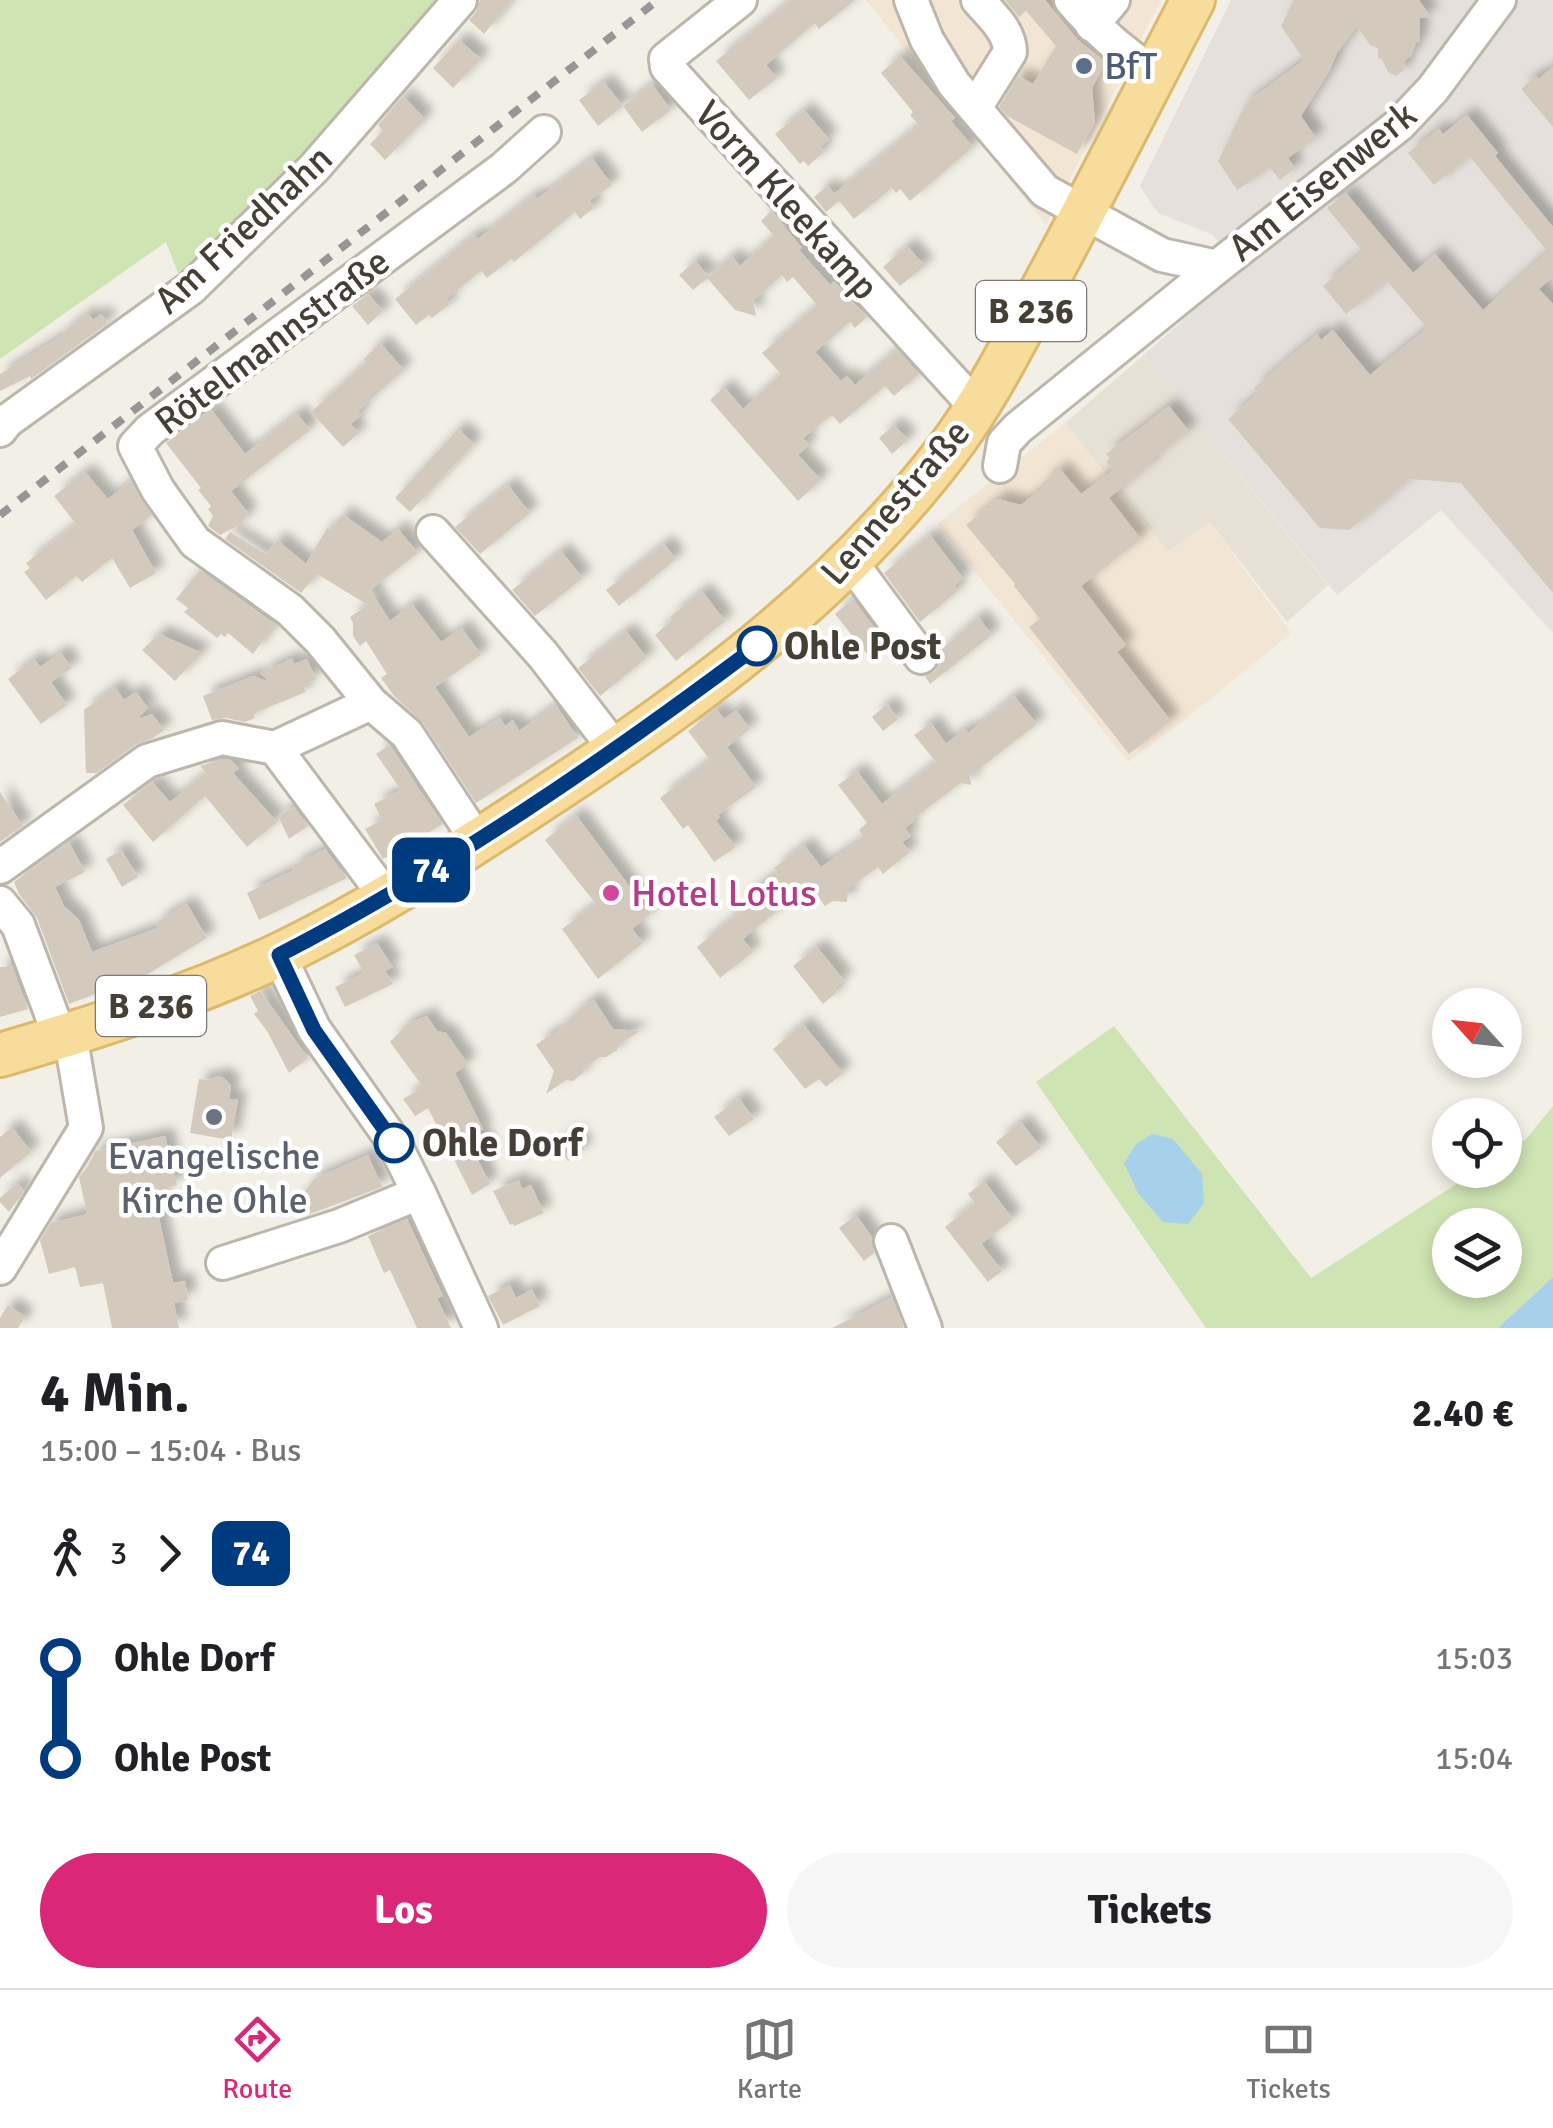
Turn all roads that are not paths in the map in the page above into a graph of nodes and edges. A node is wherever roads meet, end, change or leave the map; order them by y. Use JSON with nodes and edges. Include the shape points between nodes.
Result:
{"nodes":[{"id":1,"x":460,"y":0,"type":"edge"},
{"id":2,"x":740,"y":0,"type":"edge"},
{"id":3,"x":912,"y":0,"type":"edge"},
{"id":4,"x":978,"y":0,"type":"edge"},
{"id":5,"x":1193,"y":0,"type":"edge"},
{"id":6,"x":1499,"y":0,"type":"edge"},
{"id":7,"x":1092,"y":8,"type":"edge"},
{"id":8,"x":1155,"y":74,"type":"junction"},
{"id":9,"x":974,"y":108,"type":"junction"},
{"id":10,"x":544,"y":132,"type":"dead end"},
{"id":11,"x":1084,"y":213,"type":"junction"},
{"id":12,"x":1217,"y":267,"type":"junction"},
{"id":13,"x":977,"y":408,"type":"junction"},
{"id":14,"x":0,"y":430,"type":"edge"},
{"id":15,"x":1000,"y":466,"type":"dead end"},
{"id":16,"x":433,"y":532,"type":"dead end"},
{"id":17,"x":850,"y":561,"type":"junction"},
{"id":18,"x":921,"y":656,"type":"dead end"},
{"id":19,"x":371,"y":703,"type":"junction"},
{"id":20,"x":276,"y":748,"type":"junction"},
{"id":21,"x":616,"y":750,"type":"junction"},
{"id":22,"x":478,"y":842,"type":"junction"},
{"id":23,"x":0,"y":868,"type":"edge"},
{"id":24,"x":387,"y":898,"type":"junction"},
{"id":25,"x":0,"y":903,"type":"edge"},
{"id":26,"x":279,"y":955,"type":"junction"},
{"id":27,"x":65,"y":1036,"type":"junction"},
{"id":28,"x":0,"y":1054,"type":"edge"},
{"id":29,"x":419,"y":1193,"type":"junction"},
{"id":30,"x":892,"y":1240,"type":"dead end"},
{"id":31,"x":223,"y":1263,"type":"dead end"},
{"id":32,"x":0,"y":1268,"type":"edge"},
{"id":33,"x":481,"y":1328,"type":"edge"},
{"id":34,"x":925,"y":1328,"type":"edge"}],
"edges":[{"from":1,"to":14,"type":"street","name":"Am Friedhahn","via":[[314,168],[190,288]]},
{"from":2,"to":13,"type":"street","name":"Vorm Kleekamp","via":[[666,59],[667,67]]},
{"from":3,"to":9,"type":"street","name":"Am Eisenwerk","via":[[927,40]]},
{"from":4,"to":9,"type":"street","via":[[1002,28],[1010,52]]},
{"from":5,"to":8,"type":"main road","name":"Lennestraße","number":"B 236"},
{"from":6,"to":12,"type":"street","name":"Am Eisenwerk","via":[[1399,125]]},
{"from":7,"to":8,"type":"street","via":[[1126,55]]},
{"from":8,"to":11,"type":"main road","name":"Lennestraße","number":"B 236"},
{"from":9,"to":11,"type":"street","name":"Am Eisenwerk","via":[[1045,190]]},
{"from":10,"to":19,"type":"street","name":"Rötelmannstraße","via":[[135,446],[195,542],[290,610]]},
{"from":11,"to":12,"type":"street","name":"Am Eisenwerk","via":[[1162,255]]},
{"from":11,"to":13,"type":"main road","name":"Lennestraße","number":"B 236"},
{"from":12,"to":15,"type":"street","name":"Am Eisenwerk","via":[[1018,428],[1004,442]]},
{"from":13,"to":17,"type":"main road","name":"Lennestraße","number":"B 236","via":[[898,512]]},
{"from":16,"to":21,"type":"street","via":[[543,654]]},
{"from":17,"to":18,"type":"street"},
{"from":17,"to":21,"type":"main road","name":"Lennestraße","number":"B 236","via":[[757,646]]},
{"from":19,"to":20,"type":"street"},
{"from":19,"to":22,"type":"street","name":"Rötelmannstraße","via":[[406,734]]},
{"from":20,"to":23,"type":"street","via":[[222,738],[147,761]]},
{"from":20,"to":24,"type":"street"},
{"from":21,"to":22,"type":"main road","name":"Lennestraße","number":"B 236"},
{"from":22,"to":24,"type":"main road","name":"Lennestraße","number":"B 236"},
{"from":24,"to":26,"type":"main road","name":"Lennestraße","number":"B 236"},
{"from":25,"to":27,"type":"street","via":[[18,925]]},
{"from":26,"to":27,"type":"main road","name":"Lennestraße","number":"B 236"},
{"from":26,"to":29,"type":"street","via":[[314,1030],[393,1142]]},
{"from":27,"to":28,"type":"main road","name":"Lennestraße","number":"B 236"},
{"from":27,"to":32,"type":"street","via":[[86,1128]]},
{"from":29,"to":31,"type":"street"},
{"from":29,"to":33,"type":"street"},
{"from":30,"to":34,"type":"street"}]}
